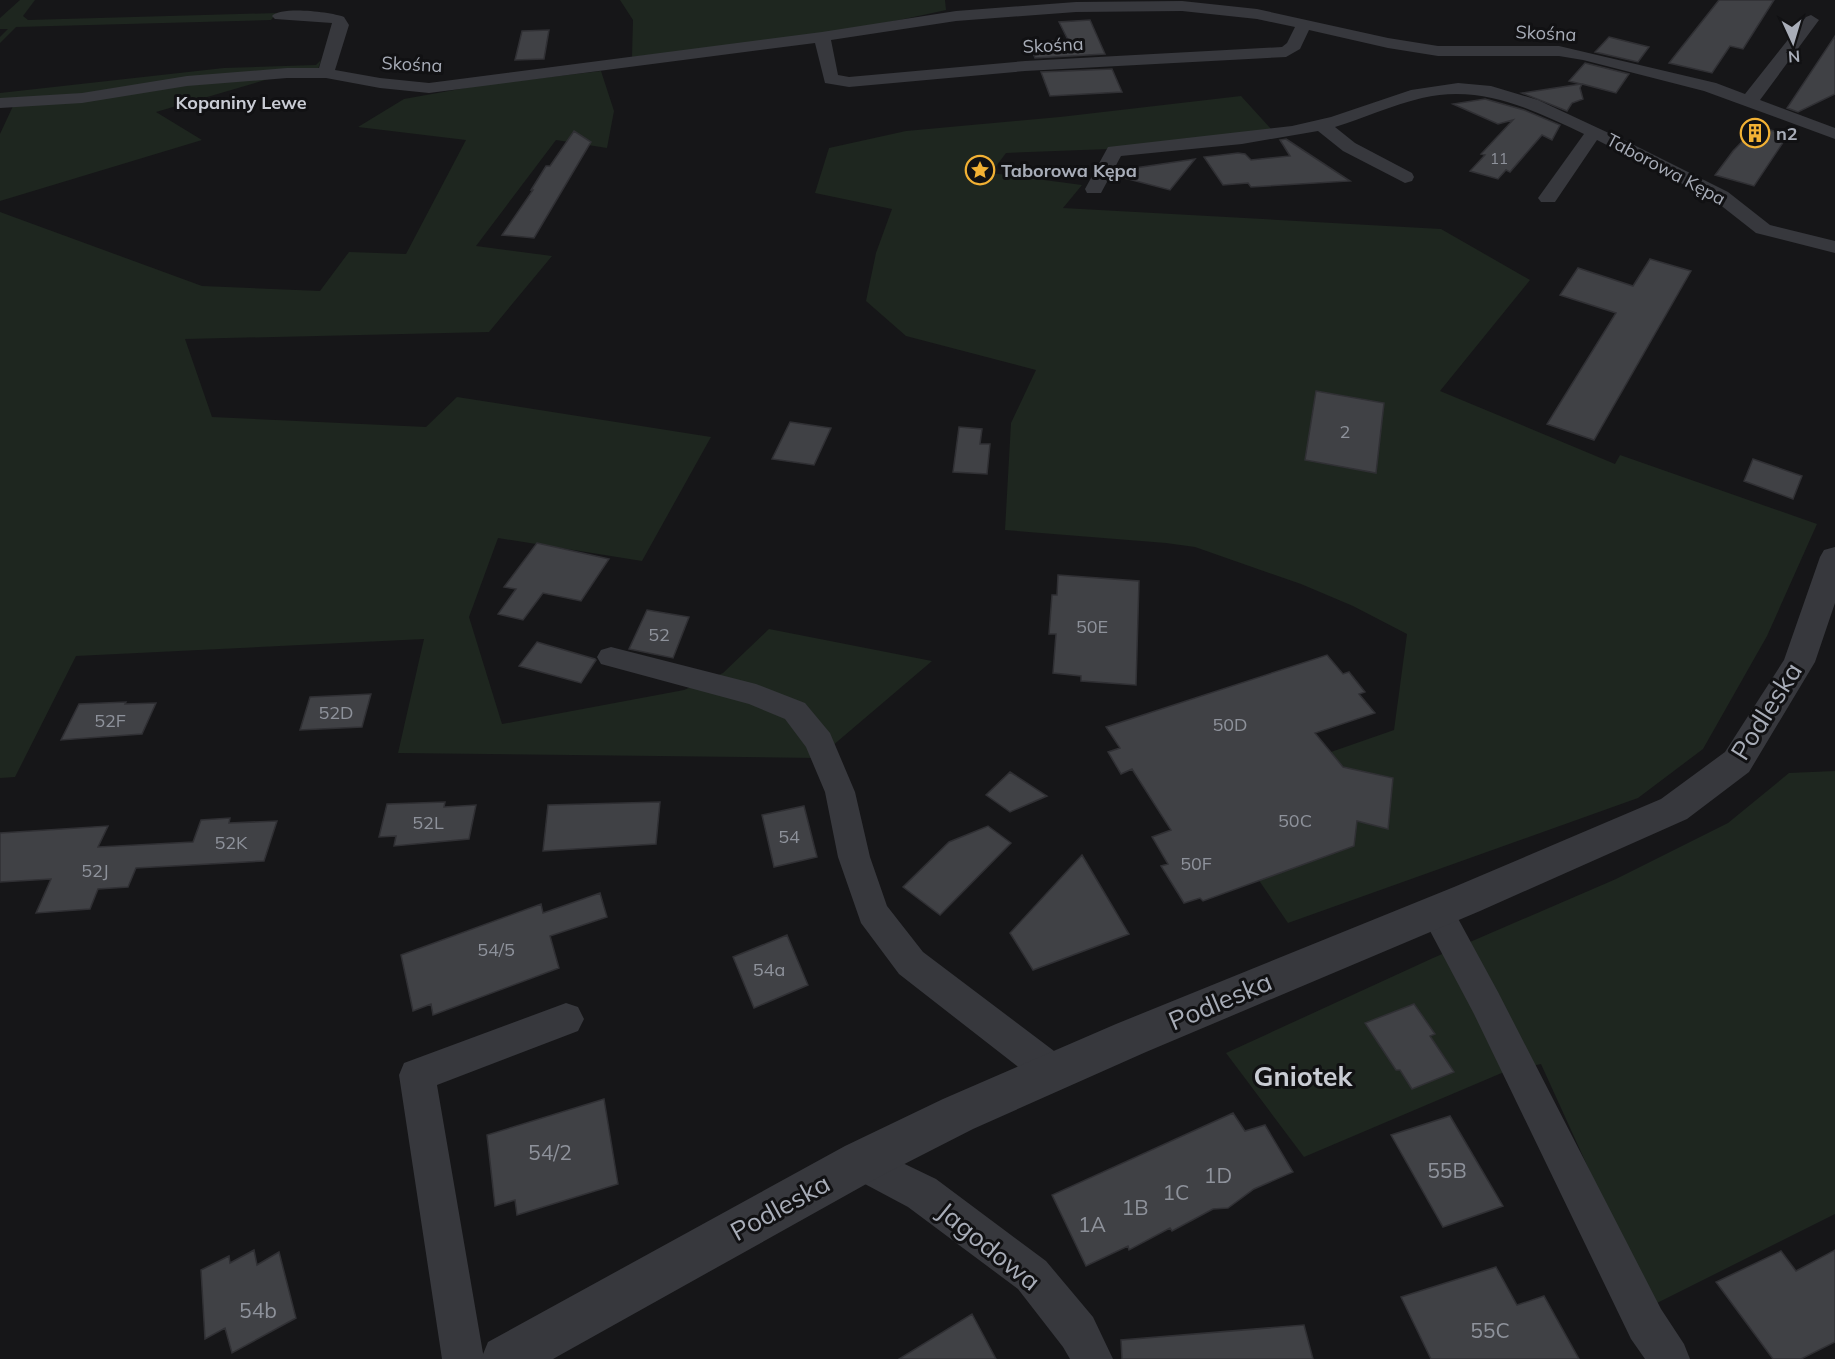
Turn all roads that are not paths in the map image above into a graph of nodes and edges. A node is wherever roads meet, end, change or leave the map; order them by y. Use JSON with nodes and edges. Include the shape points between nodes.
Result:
{"nodes":[{"id":1,"x":280,"y":16,"type":"dead end"},
{"id":2,"x":1811,"y":20,"type":"dead end"},
{"id":3,"x":1304,"y":24,"type":"junction"},
{"id":4,"x":822,"y":37,"type":"junction"},
{"id":5,"x":326,"y":73,"type":"junction"},
{"id":6,"x":1746,"y":100,"type":"junction"},
{"id":7,"x":0,"y":103,"type":"edge"},
{"id":8,"x":1322,"y":125,"type":"junction"},
{"id":9,"x":1594,"y":132,"type":"junction"},
{"id":10,"x":1835,"y":134,"type":"edge"},
{"id":11,"x":1405,"y":177,"type":"dead end"},
{"id":12,"x":1094,"y":189,"type":"dead end"},
{"id":13,"x":1548,"y":198,"type":"dead end"},
{"id":14,"x":1835,"y":247,"type":"edge"},
{"id":15,"x":1835,"y":557,"type":"edge"},
{"id":16,"x":611,"y":657,"type":"dead end"},
{"id":17,"x":1437,"y":912,"type":"junction"},
{"id":18,"x":566,"y":1019,"type":"dead end"},
{"id":19,"x":1053,"y":1072,"type":"junction"},
{"id":20,"x":861,"y":1162,"type":"junction"},
{"id":21,"x":463,"y":1359,"type":"edge"},
{"id":22,"x":505,"y":1359,"type":"edge"},
{"id":23,"x":1092,"y":1359,"type":"edge"},
{"id":24,"x":1669,"y":1359,"type":"edge"}],
"edges":[{"from":1,"to":5,"type":"street","via":[[330,16],[339,20],[341,25]]},
{"from":2,"to":6,"type":"street","via":[[1754,96]]},
{"from":3,"to":4,"type":"street","name":"Skośna","via":[[1202,7],[1119,6],[956,16]]},
{"from":3,"to":4,"type":"street","name":"Skośna","via":[[1294,46],[1286,52],[1025,66],[849,82],[831,79]]},
{"from":3,"to":6,"type":"street","name":"Skośna","via":[[1388,44],[1438,51],[1559,51],[1583,55]]},
{"from":4,"to":5,"type":"street","name":"Skośna","via":[[429,88]]},
{"from":5,"to":7,"type":"street","name":"Skośna","via":[[262,74],[81,98]]},
{"from":6,"to":10,"type":"street","name":"Skośna"},
{"from":8,"to":9,"type":"street","name":"Taborowa Kępa","via":[[1425,90],[1445,87],[1503,93]]},
{"from":8,"to":11,"type":"street","via":[[1349,147]]},
{"from":8,"to":12,"type":"street","name":"Taborowa Kępa","via":[[1270,136],[1114,151]]},
{"from":9,"to":13,"type":"street","name":"Taborowa Kępa"},
{"from":9,"to":14,"type":"street","name":"Taborowa Kępa","via":[[1721,196],[1762,229]]},
{"from":15,"to":17,"type":"street","name":"Podleska","via":[[1799,662],[1737,762],[1674,809]]},
{"from":16,"to":19,"type":"street","via":[[756,694],[795,711],[819,741],[840,792],[854,857],[873,913],[911,963]]},
{"from":17,"to":19,"type":"street","name":"Podleska"},
{"from":17,"to":24,"type":"street","via":[[1646,1324]]},
{"from":18,"to":21,"type":"street","via":[[417,1075]]},
{"from":19,"to":20,"type":"street","name":"Podleska"},
{"from":20,"to":22,"type":"street","name":"Podleska"},
{"from":20,"to":23,"type":"street","name":"Jagodowa","via":[[922,1193],[1032,1275],[1078,1332]]}]}
